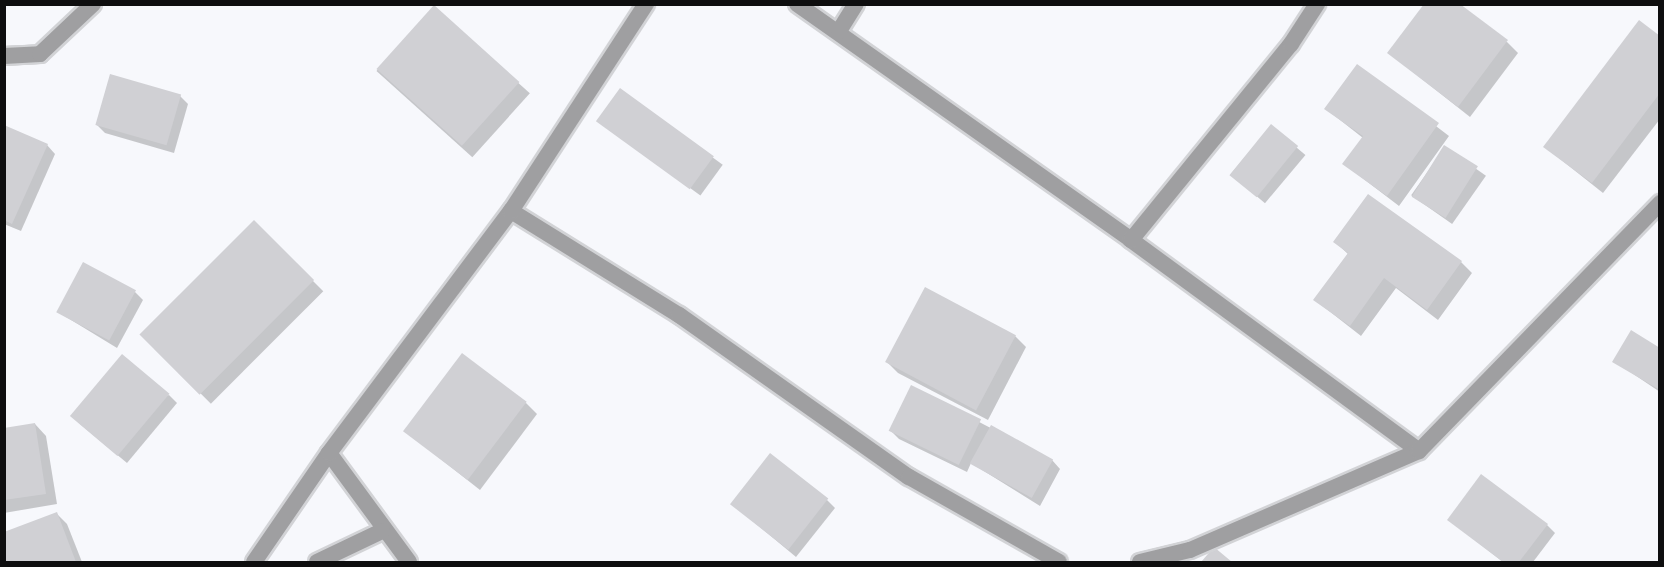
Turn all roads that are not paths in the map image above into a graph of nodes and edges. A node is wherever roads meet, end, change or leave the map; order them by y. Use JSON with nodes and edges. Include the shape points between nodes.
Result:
{"nodes":[{"id":1,"x":93,"y":4,"type":"edge"},
{"id":2,"x":646,"y":4,"type":"edge"},
{"id":3,"x":797,"y":4,"type":"edge"},
{"id":4,"x":856,"y":4,"type":"edge"},
{"id":5,"x":1317,"y":4,"type":"edge"},
{"id":6,"x":839,"y":31,"type":"junction"},
{"id":7,"x":4,"y":56,"type":"edge"},
{"id":8,"x":1659,"y":203,"type":"edge"},
{"id":9,"x":512,"y":211,"type":"junction"},
{"id":10,"x":1131,"y":240,"type":"junction"},
{"id":11,"x":1419,"y":451,"type":"junction"},
{"id":12,"x":329,"y":453,"type":"junction"},
{"id":13,"x":382,"y":531,"type":"junction"},
{"id":14,"x":254,"y":562,"type":"edge"},
{"id":15,"x":317,"y":562,"type":"edge"},
{"id":16,"x":409,"y":562,"type":"edge"},
{"id":17,"x":1059,"y":562,"type":"edge"},
{"id":18,"x":1140,"y":562,"type":"edge"}],
"edges":[{"from":1,"to":7,"type":"street","via":[[40,54]]},
{"from":2,"to":9,"type":"street"},
{"from":3,"to":6,"type":"street"},
{"from":4,"to":6,"type":"street"},
{"from":5,"to":10,"type":"street","via":[[1291,44]]},
{"from":6,"to":10,"type":"street"},
{"from":8,"to":11,"type":"street"},
{"from":9,"to":12,"type":"street"},
{"from":9,"to":17,"type":"street","via":[[679,315],[909,477]]},
{"from":10,"to":11,"type":"street"},
{"from":11,"to":18,"type":"street","via":[[1190,550]]},
{"from":12,"to":13,"type":"street"},
{"from":12,"to":14,"type":"street"},
{"from":13,"to":15,"type":"street"},
{"from":13,"to":16,"type":"street"}]}
